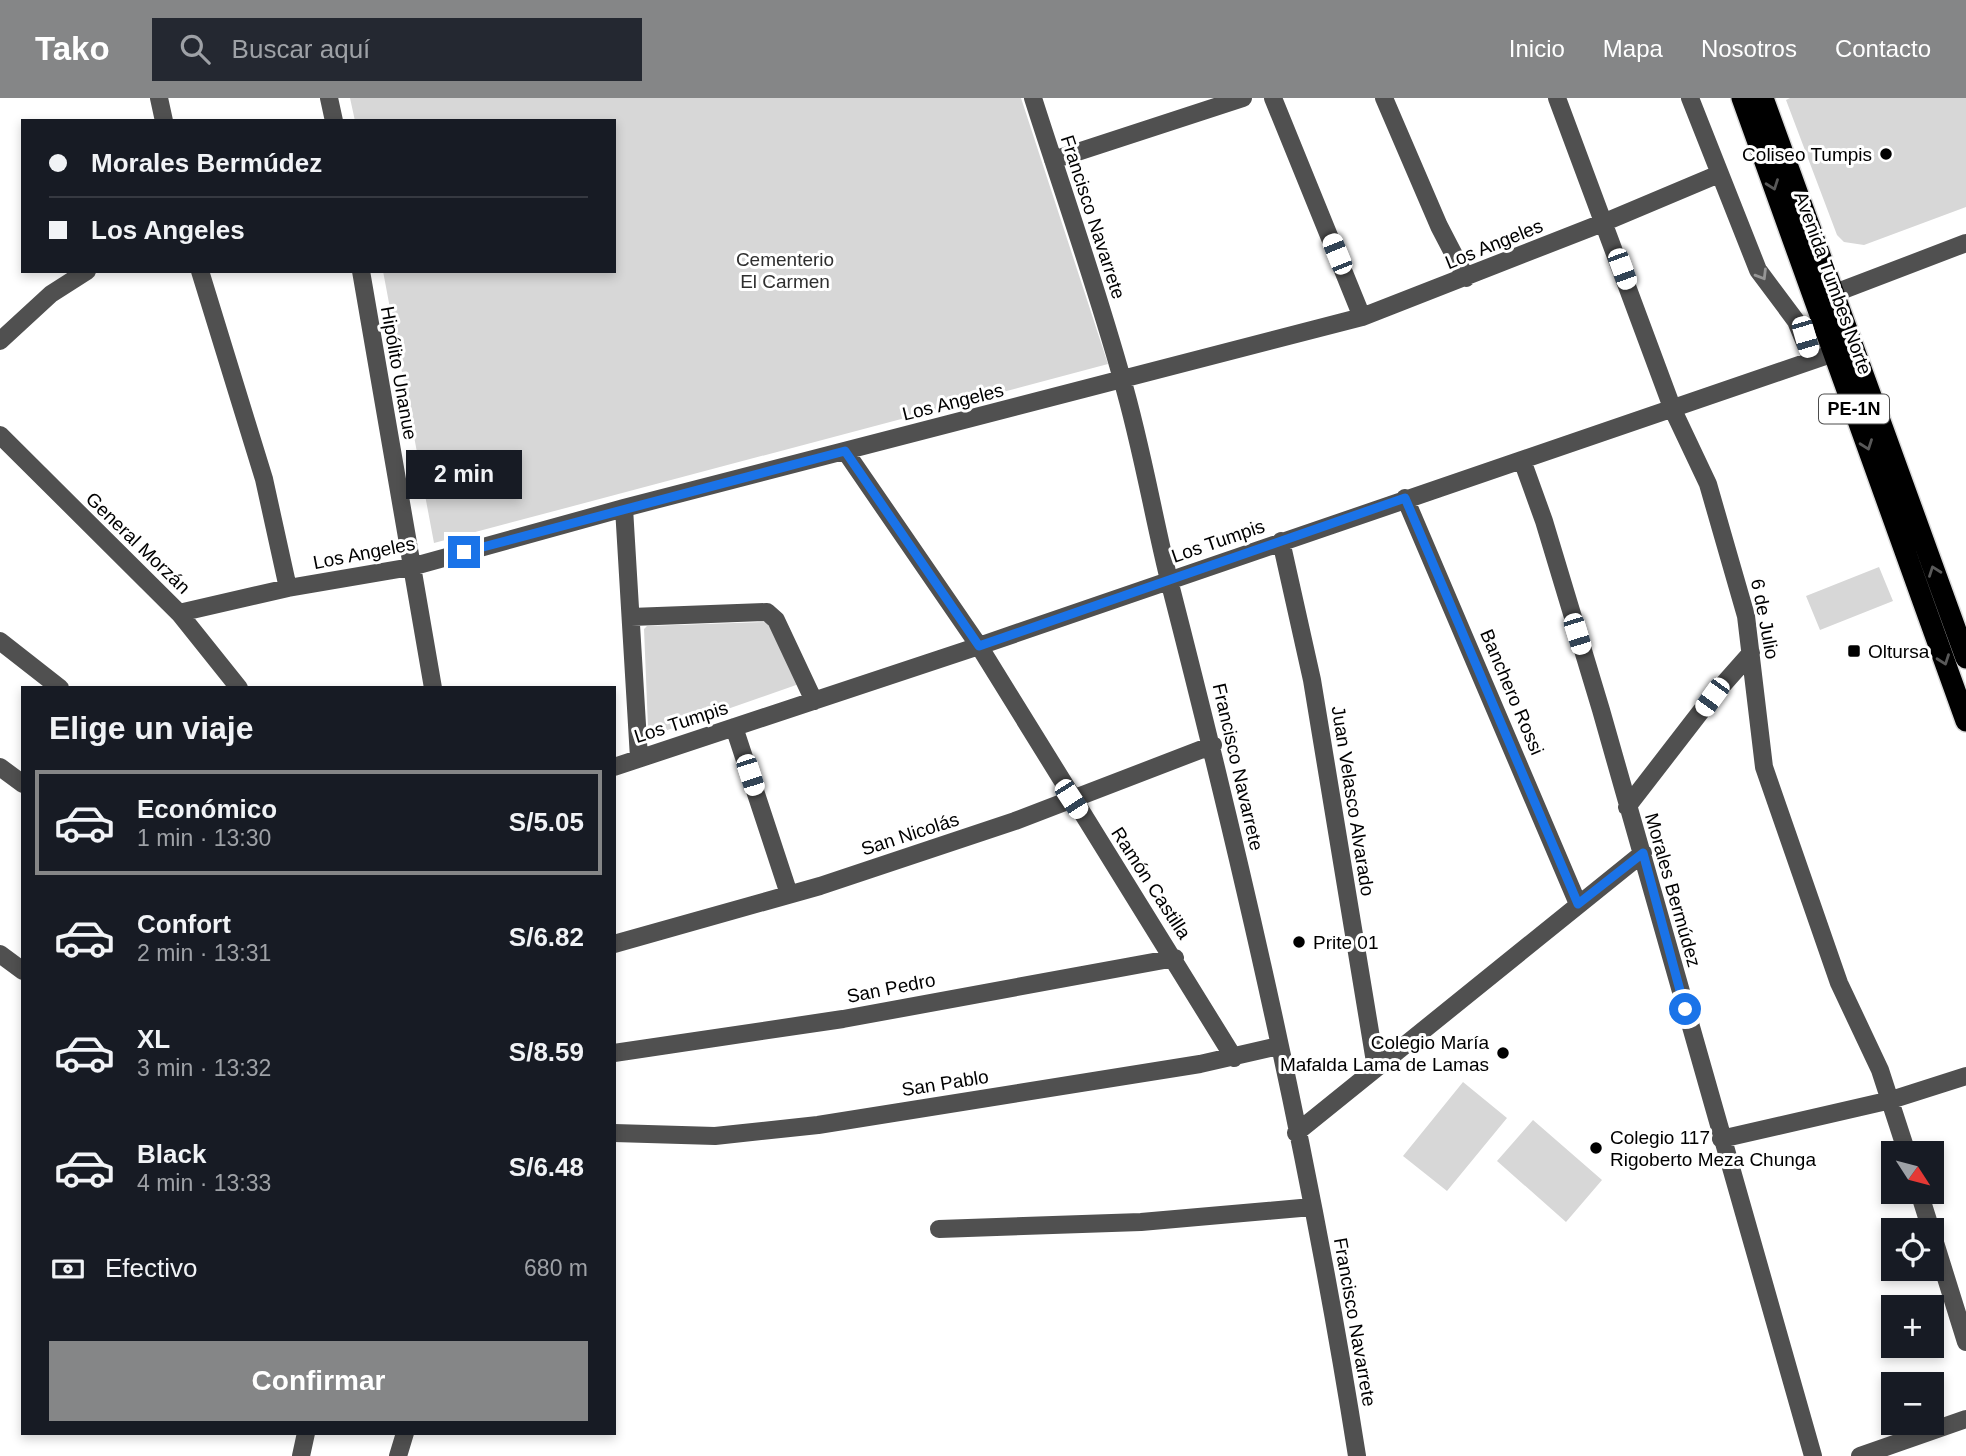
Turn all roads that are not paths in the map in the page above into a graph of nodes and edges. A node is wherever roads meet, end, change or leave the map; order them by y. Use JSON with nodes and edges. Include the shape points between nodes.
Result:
{"nodes":[{"id":1,"x":159,"y":98,"type":"edge"},
{"id":2,"x":329,"y":98,"type":"edge"},
{"id":3,"x":1033,"y":98,"type":"edge"},
{"id":4,"x":1243,"y":98,"type":"edge"},
{"id":5,"x":1272,"y":98,"type":"edge"},
{"id":6,"x":1384,"y":98,"type":"edge"},
{"id":7,"x":1557,"y":98,"type":"edge"},
{"id":8,"x":1690,"y":98,"type":"edge"},
{"id":9,"x":1742,"y":98,"type":"edge"},
{"id":10,"x":1763,"y":98,"type":"edge"},
{"id":11,"x":164,"y":119,"type":"edge"},
{"id":12,"x":334,"y":119,"type":"edge"},
{"id":13,"x":1053,"y":160,"type":"junction"},
{"id":14,"x":1719,"y":174,"type":"junction"},
{"id":15,"x":1605,"y":222,"type":"junction"},
{"id":16,"x":1966,"y":243,"type":"edge"},
{"id":17,"x":84,"y":273,"type":"edge"},
{"id":18,"x":201,"y":273,"type":"edge"},
{"id":19,"x":361,"y":273,"type":"edge"},
{"id":20,"x":1466,"y":278,"type":"junction"},
{"id":21,"x":1825,"y":297,"type":"junction"},
{"id":22,"x":1362,"y":317,"type":"junction"},
{"id":23,"x":0,"y":341,"type":"edge"},
{"id":24,"x":1834,"y":353,"type":"junction"},
{"id":25,"x":1812,"y":360,"type":"junction"},
{"id":26,"x":1123,"y":380,"type":"junction"},
{"id":27,"x":1673,"y":410,"type":"junction"},
{"id":28,"x":0,"y":435,"type":"edge"},
{"id":29,"x":845,"y":451,"type":"junction"},
{"id":30,"x":1522,"y":460,"type":"junction"},
{"id":31,"x":1405,"y":498,"type":"junction"},
{"id":32,"x":624,"y":508,"type":"junction"},
{"id":33,"x":1281,"y":541,"type":"junction"},
{"id":34,"x":411,"y":567,"type":"junction"},
{"id":35,"x":1169,"y":580,"type":"junction"},
{"id":36,"x":288,"y":588,"type":"junction"},
{"id":37,"x":179,"y":613,"type":"junction"},
{"id":38,"x":631,"y":617,"type":"junction"},
{"id":39,"x":0,"y":641,"type":"edge"},
{"id":40,"x":979,"y":646,"type":"junction"},
{"id":41,"x":1751,"y":653,"type":"junction"},
{"id":42,"x":1966,"y":658,"type":"edge"},
{"id":43,"x":57,"y":686,"type":"edge"},
{"id":44,"x":237,"y":686,"type":"edge"},
{"id":45,"x":433,"y":686,"type":"edge"},
{"id":46,"x":814,"y":701,"type":"junction"},
{"id":47,"x":1966,"y":721,"type":"edge"},
{"id":48,"x":734,"y":727,"type":"junction"},
{"id":49,"x":1213,"y":745,"type":"junction"},
{"id":50,"x":639,"y":758,"type":"junction"},
{"id":51,"x":616,"y":766,"type":"edge"},
{"id":52,"x":0,"y":767,"type":"edge"},
{"id":53,"x":21,"y":783,"type":"edge"},
{"id":54,"x":1071,"y":799,"type":"junction"},
{"id":55,"x":1628,"y":807,"type":"junction"},
{"id":56,"x":1643,"y":853,"type":"junction"},
{"id":57,"x":789,"y":894,"type":"junction"},
{"id":58,"x":1578,"y":904,"type":"junction"},
{"id":59,"x":616,"y":943,"type":"edge"},
{"id":60,"x":0,"y":954,"type":"edge"},
{"id":61,"x":1175,"y":958,"type":"junction"},
{"id":62,"x":21,"y":970,"type":"edge"},
{"id":63,"x":1279,"y":1046,"type":"junction"},
{"id":64,"x":616,"y":1053,"type":"edge"},
{"id":65,"x":1234,"y":1058,"type":"junction"},
{"id":66,"x":1377,"y":1068,"type":"junction"},
{"id":67,"x":1966,"y":1076,"type":"edge"},
{"id":68,"x":1891,"y":1100,"type":"junction"},
{"id":69,"x":616,"y":1133,"type":"edge"},
{"id":70,"x":1296,"y":1133,"type":"junction"},
{"id":71,"x":1721,"y":1139,"type":"junction"},
{"id":72,"x":1903,"y":1141,"type":"edge"},
{"id":73,"x":1312,"y":1207,"type":"junction"},
{"id":74,"x":939,"y":1229,"type":"dead end"},
{"id":75,"x":1944,"y":1271,"type":"edge"},
{"id":76,"x":1966,"y":1342,"type":"edge"},
{"id":77,"x":1966,"y":1419,"type":"edge"},
{"id":78,"x":306,"y":1435,"type":"edge"},
{"id":79,"x":404,"y":1435,"type":"edge"},
{"id":80,"x":301,"y":1456,"type":"edge"},
{"id":81,"x":397,"y":1456,"type":"edge"},
{"id":82,"x":1357,"y":1456,"type":"edge"},
{"id":83,"x":1813,"y":1456,"type":"edge"},
{"id":84,"x":1860,"y":1456,"type":"edge"}],
"edges":[{"from":1,"to":11,"type":"street"},
{"from":2,"to":12,"type":"street"},
{"from":3,"to":13,"type":"street","name":"Francisco Navarrete"},
{"from":4,"to":13,"type":"street"},
{"from":5,"to":22,"type":"street"},
{"from":6,"to":20,"type":"street"},
{"from":7,"to":15,"type":"street","name":"6 de Julio"},
{"from":8,"to":14,"type":"street"},
{"from":9,"to":21,"type":"highway","name":"Avenida Tumbes Norte","number":"PE-1N","one_way":true},
{"from":10,"to":21,"type":"highway","name":"Avenida Tumbes Norte","number":"PE-1N"},
{"from":13,"to":26,"type":"street","name":"Francisco Navarrete"},
{"from":14,"to":15,"type":"street","name":"Los Angeles"},
{"from":14,"to":25,"type":"street","one_way":true,"via":[[1758,270],[1796,321]]},
{"from":15,"to":20,"type":"street","name":"Los Angeles"},
{"from":15,"to":27,"type":"street","name":"6 de Julio"},
{"from":16,"to":21,"type":"street"},
{"from":17,"to":23,"type":"street","via":[[51,294]]},
{"from":18,"to":36,"type":"street","via":[[264,479]]},
{"from":19,"to":34,"type":"street","name":"Hipólito Unanue"},
{"from":20,"to":22,"type":"street","name":"Los Angeles"},
{"from":21,"to":24,"type":"highway","name":"Avenida Tumbes Norte","number":"PE-1N"},
{"from":42,"to":21,"type":"highway","name":"Avenida Tumbes Norte","number":"PE-1N","one_way":true},
{"from":22,"to":26,"type":"street","name":"Los Angeles"},
{"from":24,"to":25,"type":"street","name":"Los Tumpis"},
{"from":24,"to":47,"type":"highway","name":"Avenida Tumbes Norte","number":"PE-1N","one_way":true},
{"from":25,"to":27,"type":"street","name":"Los Tumpis"},
{"from":26,"to":29,"type":"street","name":"Los Angeles"},
{"from":26,"to":35,"type":"street","name":"Francisco Navarrete"},
{"from":27,"to":30,"type":"street","name":"Los Tumpis"},
{"from":27,"to":41,"type":"street","name":"6 de Julio","via":[[1708,484],[1746,616]]},
{"from":28,"to":37,"type":"street","name":"General Morzán"},
{"from":29,"to":32,"type":"street","name":"Los Angeles"},
{"from":29,"to":40,"type":"street","name":"Ramón Castilla"},
{"from":30,"to":31,"type":"street","name":"Los Tumpis"},
{"from":30,"to":55,"type":"street","name":"Morales Bermúdez"},
{"from":31,"to":33,"type":"street","name":"Los Tumpis"},
{"from":31,"to":58,"type":"street","name":"Banchero Rossi"},
{"from":32,"to":34,"type":"street","name":"Los Angeles"},
{"from":32,"to":38,"type":"street"},
{"from":33,"to":35,"type":"street","name":"Los Tumpis"},
{"from":33,"to":66,"type":"street","name":"Juan Velasco Alvarado","via":[[1312,680]]},
{"from":34,"to":36,"type":"street","name":"Los Angeles"},
{"from":34,"to":45,"type":"street","name":"Hipólito Unanue"},
{"from":35,"to":40,"type":"street","name":"Los Tumpis"},
{"from":35,"to":49,"type":"street","name":"Francisco Navarrete"},
{"from":36,"to":37,"type":"street","name":"Los Angeles"},
{"from":37,"to":44,"type":"street","name":"General Morzán"},
{"from":38,"to":46,"type":"street","via":[[767,612],[776,620]]},
{"from":38,"to":50,"type":"street"},
{"from":39,"to":43,"type":"street"},
{"from":40,"to":46,"type":"street","name":"Los Tumpis"},
{"from":40,"to":54,"type":"street","name":"Ramón Castilla"},
{"from":41,"to":55,"type":"street"},
{"from":41,"to":68,"type":"street","name":"6 de Julio","via":[[1764,767],[1839,983]]},
{"from":46,"to":48,"type":"street","name":"Los Tumpis"},
{"from":48,"to":50,"type":"street","name":"Los Tumpis"},
{"from":48,"to":57,"type":"street"},
{"from":49,"to":54,"type":"street","name":"San Nicolás"},
{"from":49,"to":63,"type":"street","name":"Francisco Navarrete"},
{"from":50,"to":51,"type":"street","name":"Los Tumpis"},
{"from":52,"to":53,"type":"street"},
{"from":54,"to":57,"type":"street","name":"San Nicolás"},
{"from":54,"to":61,"type":"street","name":"Ramón Castilla"},
{"from":55,"to":56,"type":"street","name":"Morales Bermúdez"},
{"from":56,"to":58,"type":"street"},
{"from":56,"to":71,"type":"street","name":"Morales Bermúdez"},
{"from":57,"to":59,"type":"street","name":"San Nicolás"},
{"from":58,"to":66,"type":"street"},
{"from":60,"to":62,"type":"street"},
{"from":61,"to":64,"type":"street","name":"San Pedro","via":[[843,1019]]},
{"from":61,"to":65,"type":"street","name":"Ramón Castilla"},
{"from":63,"to":65,"type":"street","name":"San Pablo"},
{"from":63,"to":70,"type":"street","name":"Francisco Navarrete"},
{"from":65,"to":69,"type":"street","name":"San Pablo","via":[[818,1125],[715,1136]]},
{"from":66,"to":70,"type":"street"},
{"from":67,"to":68,"type":"street"},
{"from":68,"to":71,"type":"street"},
{"from":68,"to":72,"type":"street","name":"6 de Julio"},
{"from":70,"to":73,"type":"street","name":"Francisco Navarrete"},
{"from":71,"to":83,"type":"street","name":"Morales Bermúdez"},
{"from":73,"to":74,"type":"street","via":[[1141,1222]]},
{"from":73,"to":82,"type":"street","name":"Francisco Navarrete"},
{"from":75,"to":76,"type":"street"},
{"from":77,"to":84,"type":"street"},
{"from":78,"to":80,"type":"street"},
{"from":79,"to":81,"type":"street"}]}
